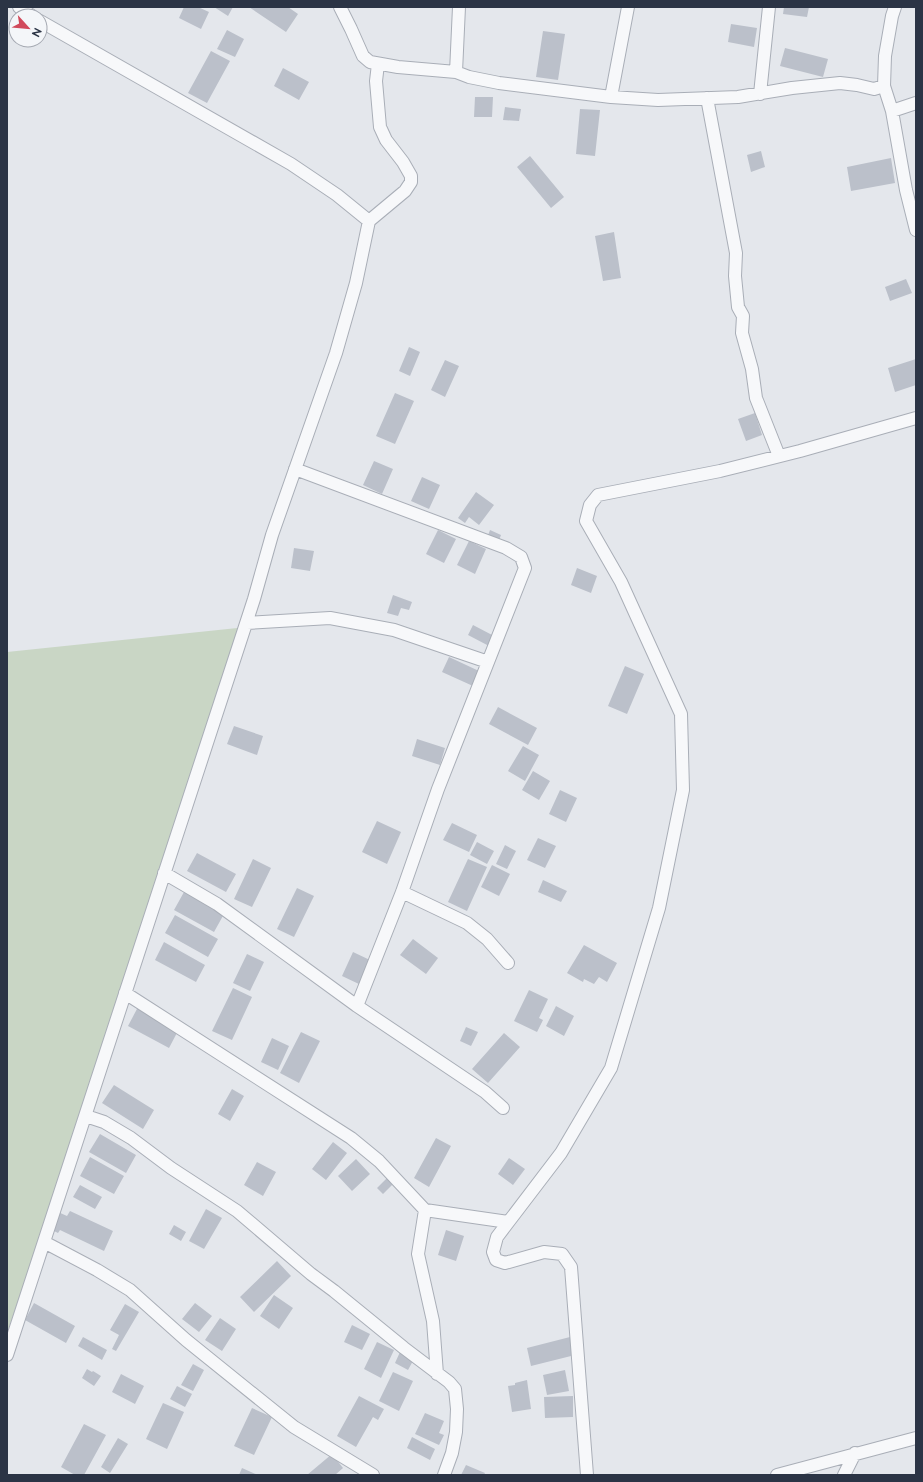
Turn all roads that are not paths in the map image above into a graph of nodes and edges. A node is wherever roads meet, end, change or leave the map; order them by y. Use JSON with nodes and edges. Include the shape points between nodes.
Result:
{"nodes":[{"id":1,"x":340,"y":7,"type":"edge"},
{"id":2,"x":459,"y":7,"type":"edge"},
{"id":3,"x":628,"y":7,"type":"edge"},
{"id":4,"x":769,"y":7,"type":"edge"},
{"id":5,"x":895,"y":7,"type":"edge"},
{"id":6,"x":48,"y":26,"type":"edge"},
{"id":7,"x":378,"y":64,"type":"junction"},
{"id":8,"x":456,"y":72,"type":"junction"},
{"id":9,"x":884,"y":86,"type":"junction"},
{"id":10,"x":760,"y":94,"type":"junction"},
{"id":11,"x":611,"y":97,"type":"junction"},
{"id":12,"x":707,"y":98,"type":"junction"},
{"id":13,"x":916,"y":103,"type":"edge"},
{"id":14,"x":892,"y":111,"type":"junction"},
{"id":15,"x":369,"y":221,"type":"junction"},
{"id":16,"x":916,"y":230,"type":"edge"},
{"id":17,"x":916,"y":418,"type":"edge"},
{"id":18,"x":780,"y":456,"type":"junction"},
{"id":19,"x":295,"y":470,"type":"junction"},
{"id":20,"x":247,"y":623,"type":"junction"},
{"id":21,"x":488,"y":662,"type":"junction"},
{"id":22,"x":164,"y":873,"type":"junction"},
{"id":23,"x":402,"y":892,"type":"junction"},
{"id":24,"x":508,"y":963,"type":"dead end"},
{"id":25,"x":125,"y":993,"type":"junction"},
{"id":26,"x":357,"y":1006,"type":"junction"},
{"id":27,"x":503,"y":1108,"type":"dead end"},
{"id":28,"x":86,"y":1116,"type":"junction"},
{"id":29,"x":425,"y":1210,"type":"junction"},
{"id":30,"x":508,"y":1222,"type":"junction"},
{"id":31,"x":44,"y":1242,"type":"junction"},
{"id":32,"x":7,"y":1355,"type":"edge"},
{"id":33,"x":440,"y":1370,"type":"junction"},
{"id":34,"x":916,"y":1438,"type":"edge"},
{"id":35,"x":855,"y":1453,"type":"junction"},
{"id":36,"x":373,"y":1475,"type":"edge"},
{"id":37,"x":444,"y":1475,"type":"edge"},
{"id":38,"x":587,"y":1475,"type":"edge"},
{"id":39,"x":777,"y":1475,"type":"edge"},
{"id":40,"x":844,"y":1475,"type":"edge"}],
"edges":[{"from":1,"to":7,"type":"street","via":[[363,56]]},
{"from":2,"to":8,"type":"street"},
{"from":3,"to":11,"type":"street"},
{"from":4,"to":10,"type":"street"},
{"from":5,"to":9,"type":"street","via":[[885,56]]},
{"from":6,"to":15,"type":"street","via":[[291,164],[337,195]]},
{"from":7,"to":8,"type":"street"},
{"from":7,"to":15,"type":"street","via":[[376,81],[380,127],[386,140],[404,162],[411,182],[405,191]]},
{"from":8,"to":11,"type":"street","via":[[499,83]]},
{"from":9,"to":10,"type":"street","via":[[874,90],[840,83]]},
{"from":9,"to":14,"type":"street"},
{"from":10,"to":12,"type":"street"},
{"from":11,"to":12,"type":"street","via":[[658,100]]},
{"from":12,"to":18,"type":"street","via":[[736,253],[738,307],[743,316],[742,332],[752,369],[756,398]]},
{"from":13,"to":14,"type":"street"},
{"from":14,"to":16,"type":"street"},
{"from":15,"to":19,"type":"street","via":[[356,283],[336,353]]},
{"from":17,"to":18,"type":"street"},
{"from":18,"to":30,"type":"street","via":[[720,471],[598,495],[590,505],[586,521],[621,582],[681,714],[683,790],[659,908],[611,1068],[562,1153]]},
{"from":19,"to":20,"type":"street","via":[[272,535]]},
{"from":19,"to":21,"type":"street","via":[[506,548],[520,557],[525,568]]},
{"from":20,"to":21,"type":"street","via":[[330,618],[394,630]]},
{"from":20,"to":22,"type":"street"},
{"from":21,"to":23,"type":"street","via":[[438,789]]},
{"from":22,"to":25,"type":"street"},
{"from":22,"to":26,"type":"street","via":[[217,904]]},
{"from":23,"to":24,"type":"street","via":[[467,923],[487,939]]},
{"from":23,"to":26,"type":"street"},
{"from":25,"to":28,"type":"street"},
{"from":25,"to":29,"type":"street","via":[[351,1138],[379,1161]]},
{"from":26,"to":27,"type":"street","via":[[485,1092]]},
{"from":28,"to":31,"type":"street"},
{"from":28,"to":33,"type":"street","via":[[104,1122],[126,1135],[237,1211],[311,1274]]},
{"from":29,"to":30,"type":"street"},
{"from":29,"to":33,"type":"street","via":[[418,1254],[433,1321]]},
{"from":30,"to":38,"type":"street","via":[[497,1237],[493,1252],[496,1260],[505,1263],[544,1252],[562,1254],[571,1267]]},
{"from":31,"to":32,"type":"street"},
{"from":31,"to":36,"type":"street","via":[[130,1290],[186,1340],[294,1427]]},
{"from":33,"to":37,"type":"street","via":[[454,1389],[457,1409],[456,1432]]},
{"from":34,"to":35,"type":"street"},
{"from":35,"to":39,"type":"street"},
{"from":35,"to":40,"type":"street"}]}
